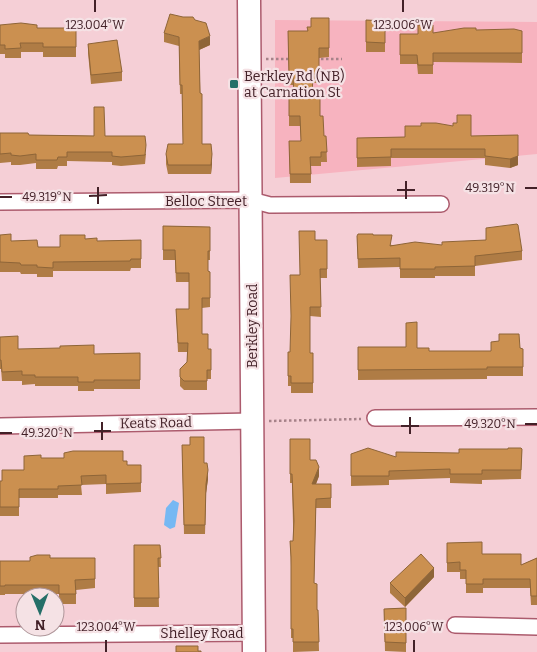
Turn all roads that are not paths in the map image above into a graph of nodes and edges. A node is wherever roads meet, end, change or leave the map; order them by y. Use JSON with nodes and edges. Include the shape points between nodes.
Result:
{"nodes":[{"id":1,"x":249,"y":0,"type":"edge"},
{"id":2,"x":251,"y":200,"type":"junction"},
{"id":3,"x":0,"y":202,"type":"edge"},
{"id":4,"x":440,"y":204,"type":"dead end"},
{"id":5,"x":537,"y":417,"type":"edge"},
{"id":6,"x":374,"y":418,"type":"road end"},
{"id":7,"x":252,"y":421,"type":"junction"},
{"id":8,"x":0,"y":426,"type":"edge"},
{"id":9,"x":454,"y":626,"type":"dead end"},
{"id":10,"x":537,"y":627,"type":"edge"},
{"id":11,"x":0,"y":635,"type":"edge"},
{"id":12,"x":254,"y":643,"type":"edge"}],
"edges":[{"from":1,"to":2,"type":"street","name":"Berkley Road"},
{"from":2,"to":3,"type":"street","name":"Belloc Street"},
{"from":2,"to":4,"type":"street","name":"Belloc Street","via":[[270,205]]},
{"from":2,"to":7,"type":"street","name":"Berkley Road"},
{"from":5,"to":6,"type":"street"},
{"from":7,"to":8,"type":"street","name":"Keats Road"},
{"from":7,"to":12,"type":"street","name":"Berkley Road"},
{"from":9,"to":10,"type":"street"},
{"from":11,"to":12,"type":"street","name":"Shelley Road"}]}
